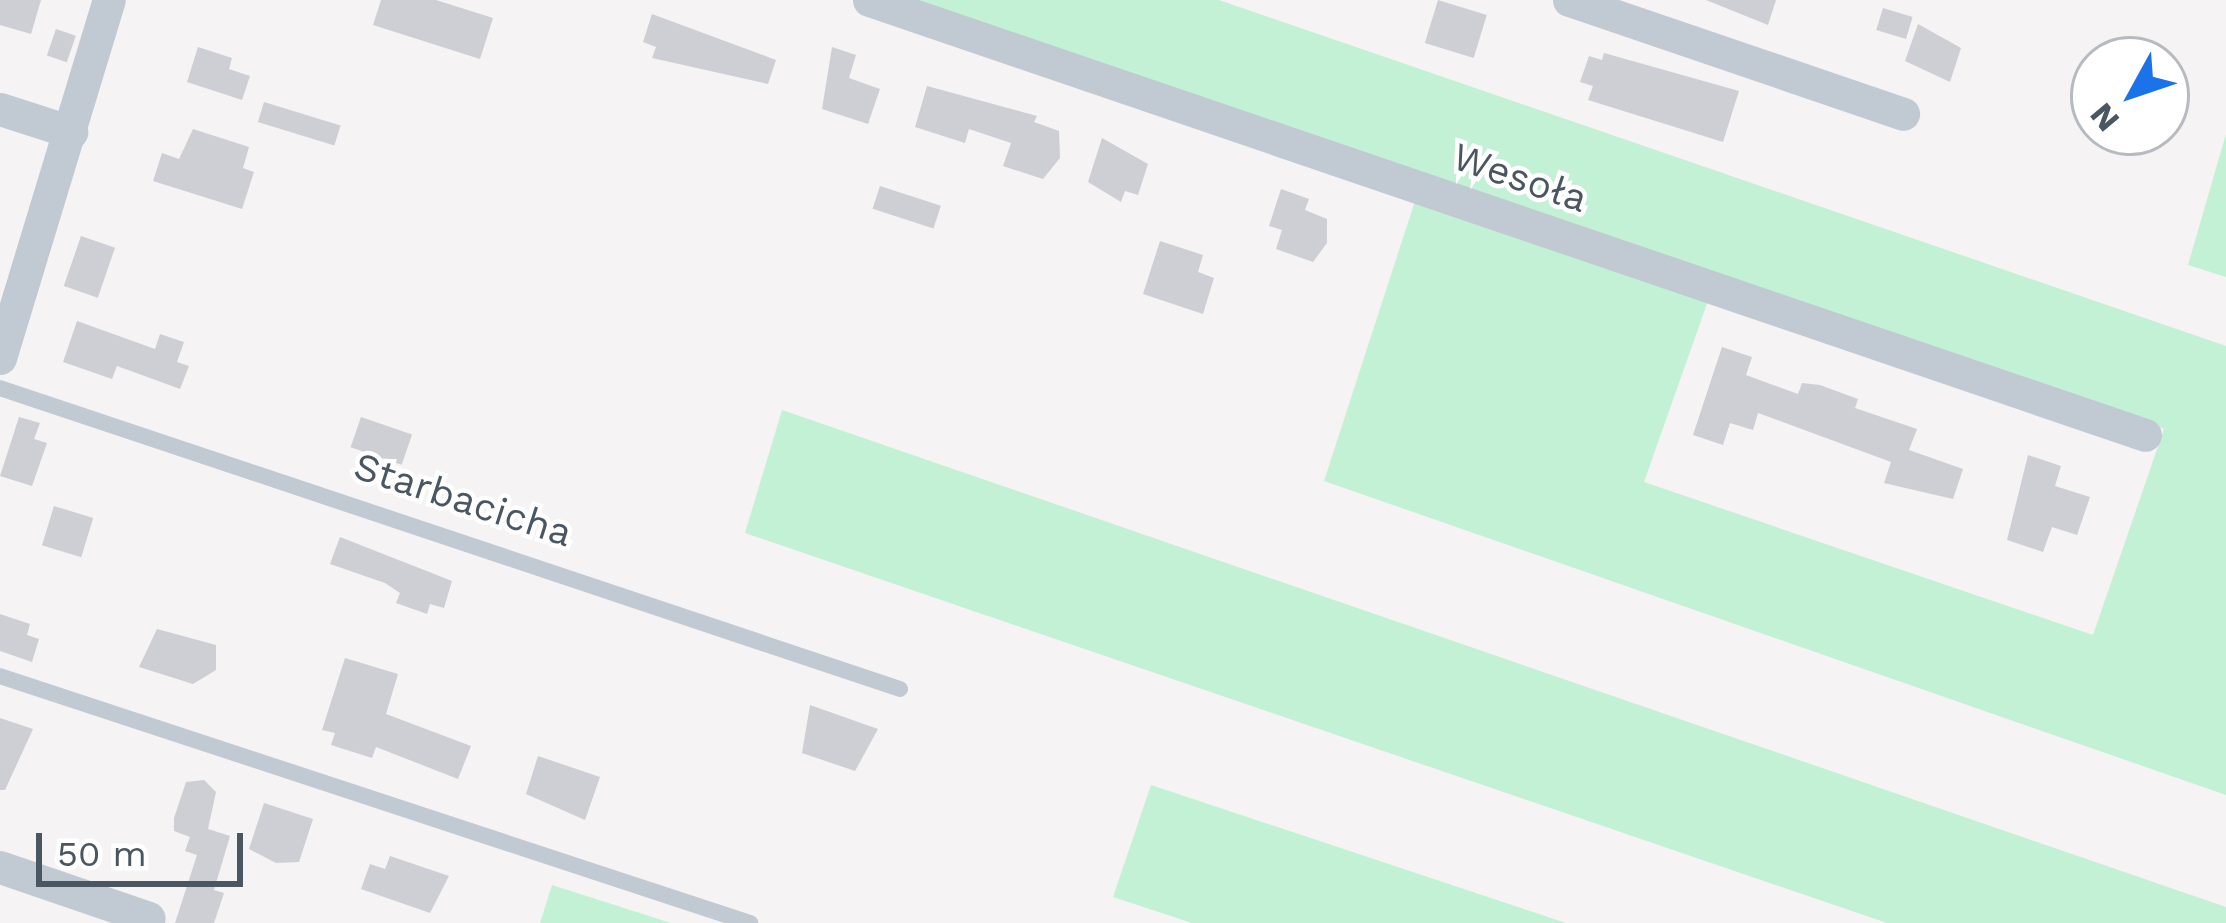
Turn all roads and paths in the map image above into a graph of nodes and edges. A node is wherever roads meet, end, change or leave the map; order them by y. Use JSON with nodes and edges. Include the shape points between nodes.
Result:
{"nodes":[{"id":1,"x":109,"y":0,"type":"edge"},
{"id":2,"x":869,"y":0,"type":"edge"},
{"id":3,"x":1569,"y":0,"type":"edge"},
{"id":4,"x":0,"y":110,"type":"edge"},
{"id":5,"x":1903,"y":114,"type":"dead end"},
{"id":6,"x":70,"y":132,"type":"junction"},
{"id":7,"x":0,"y":358,"type":"edge"},
{"id":8,"x":0,"y":388,"type":"edge"},
{"id":9,"x":2145,"y":435,"type":"dead end"},
{"id":10,"x":0,"y":676,"type":"edge"},
{"id":11,"x":900,"y":689,"type":"dead end"},
{"id":12,"x":0,"y":867,"type":"edge"},
{"id":13,"x":149,"y":918,"type":"dead end"},
{"id":14,"x":751,"y":923,"type":"edge"}],
"edges":[{"from":1,"to":6,"type":"street"},
{"from":2,"to":9,"type":"street","name":"Wesoła"},
{"from":3,"to":5,"type":"street"},
{"from":4,"to":6,"type":"street"},
{"from":6,"to":7,"type":"street"},
{"from":8,"to":11,"type":"lane","name":"Starbacicha"},
{"from":10,"to":14,"type":"lane"},
{"from":12,"to":13,"type":"street"}]}
